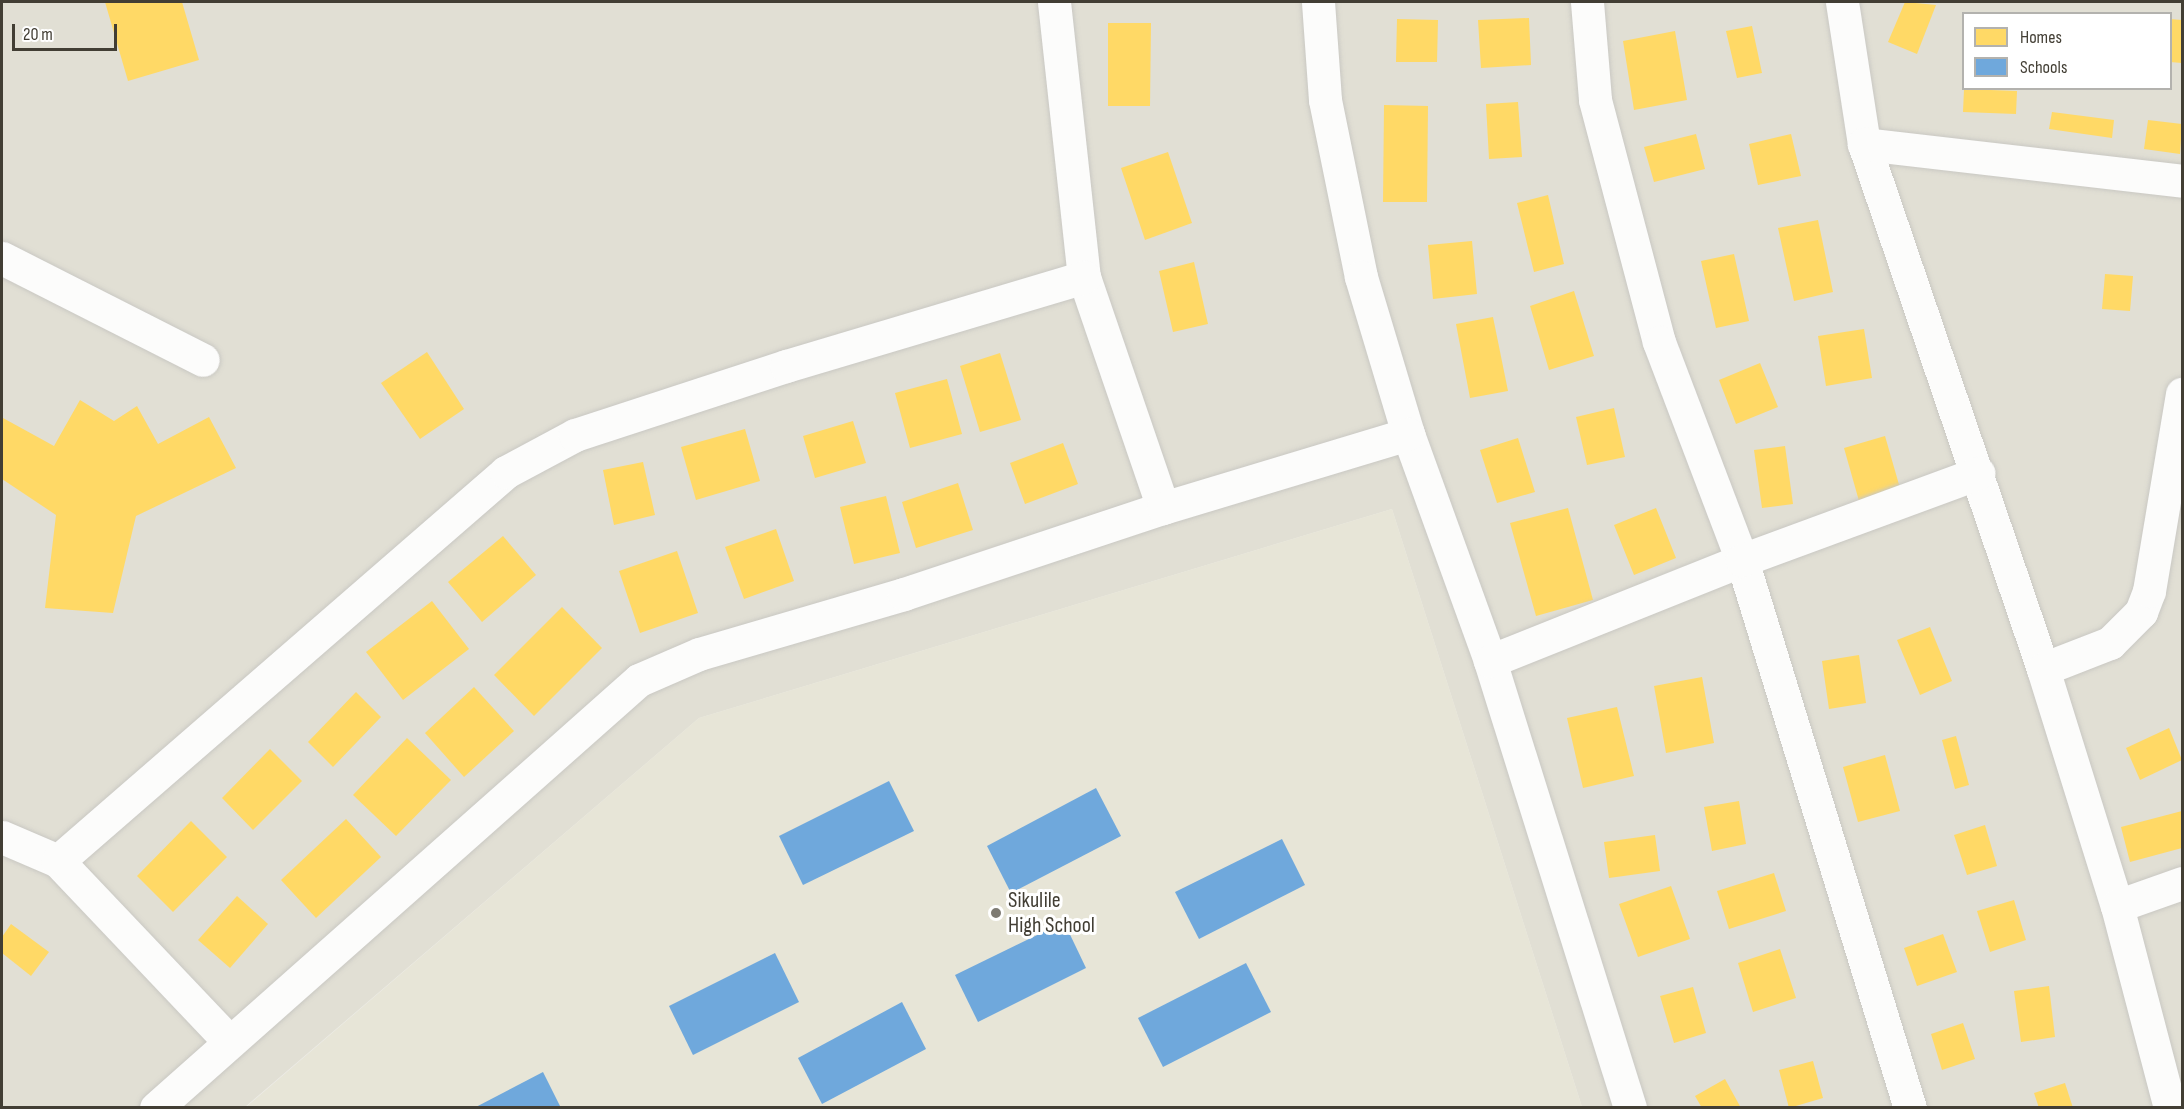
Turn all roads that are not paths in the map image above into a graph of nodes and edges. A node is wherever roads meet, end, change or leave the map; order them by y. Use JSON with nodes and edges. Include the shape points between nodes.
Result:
{"nodes":[{"id":1,"x":1054,"y":2,"type":"edge"},
{"id":2,"x":1318,"y":2,"type":"edge"},
{"id":3,"x":1587,"y":2,"type":"edge"},
{"id":4,"x":1842,"y":2,"type":"edge"},
{"id":5,"x":1864,"y":144,"type":"junction"},
{"id":6,"x":2182,"y":181,"type":"edge"},
{"id":7,"x":2,"y":258,"type":"edge"},
{"id":8,"x":1084,"y":277,"type":"junction"},
{"id":9,"x":203,"y":360,"type":"dead end"},
{"id":10,"x":2182,"y":394,"type":"edge"},
{"id":11,"x":1408,"y":434,"type":"junction"},
{"id":12,"x":1978,"y":473,"type":"junction"},
{"id":13,"x":1163,"y":508,"type":"junction"},
{"id":14,"x":1742,"y":560,"type":"junction"},
{"id":15,"x":1490,"y":661,"type":"junction"},
{"id":16,"x":2043,"y":669,"type":"junction"},
{"id":17,"x":2,"y":837,"type":"edge"},
{"id":18,"x":58,"y":861,"type":"junction"},
{"id":19,"x":2182,"y":883,"type":"edge"},
{"id":20,"x":2117,"y":906,"type":"junction"},
{"id":21,"x":229,"y":1041,"type":"junction"},
{"id":22,"x":156,"y":1107,"type":"edge"},
{"id":23,"x":1630,"y":1107,"type":"edge"},
{"id":24,"x":1910,"y":1107,"type":"edge"},
{"id":25,"x":2170,"y":1107,"type":"edge"}],
"edges":[{"from":1,"to":8,"type":"street"},
{"from":2,"to":11,"type":"street","via":[[1325,100],[1361,277]]},
{"from":3,"to":14,"type":"street","via":[[1595,100],[1659,342]]},
{"from":4,"to":5,"type":"street"},
{"from":5,"to":6,"type":"street"},
{"from":5,"to":12,"type":"street"},
{"from":7,"to":9,"type":"street"},
{"from":8,"to":13,"type":"street"},
{"from":8,"to":18,"type":"street","via":[[775,369],[575,435],[506,472]]},
{"from":10,"to":16,"type":"street","via":[[2149,591],[2141,612],[2110,644]]},
{"from":11,"to":13,"type":"street"},
{"from":11,"to":15,"type":"street"},
{"from":12,"to":14,"type":"street"},
{"from":12,"to":16,"type":"street"},
{"from":13,"to":21,"type":"street","via":[[904,594],[699,654],[639,680]]},
{"from":14,"to":15,"type":"street"},
{"from":14,"to":24,"type":"street"},
{"from":15,"to":23,"type":"street"},
{"from":16,"to":20,"type":"street"},
{"from":17,"to":18,"type":"street"},
{"from":18,"to":21,"type":"street"},
{"from":19,"to":20,"type":"street"},
{"from":20,"to":25,"type":"street"},
{"from":21,"to":22,"type":"street"}]}
